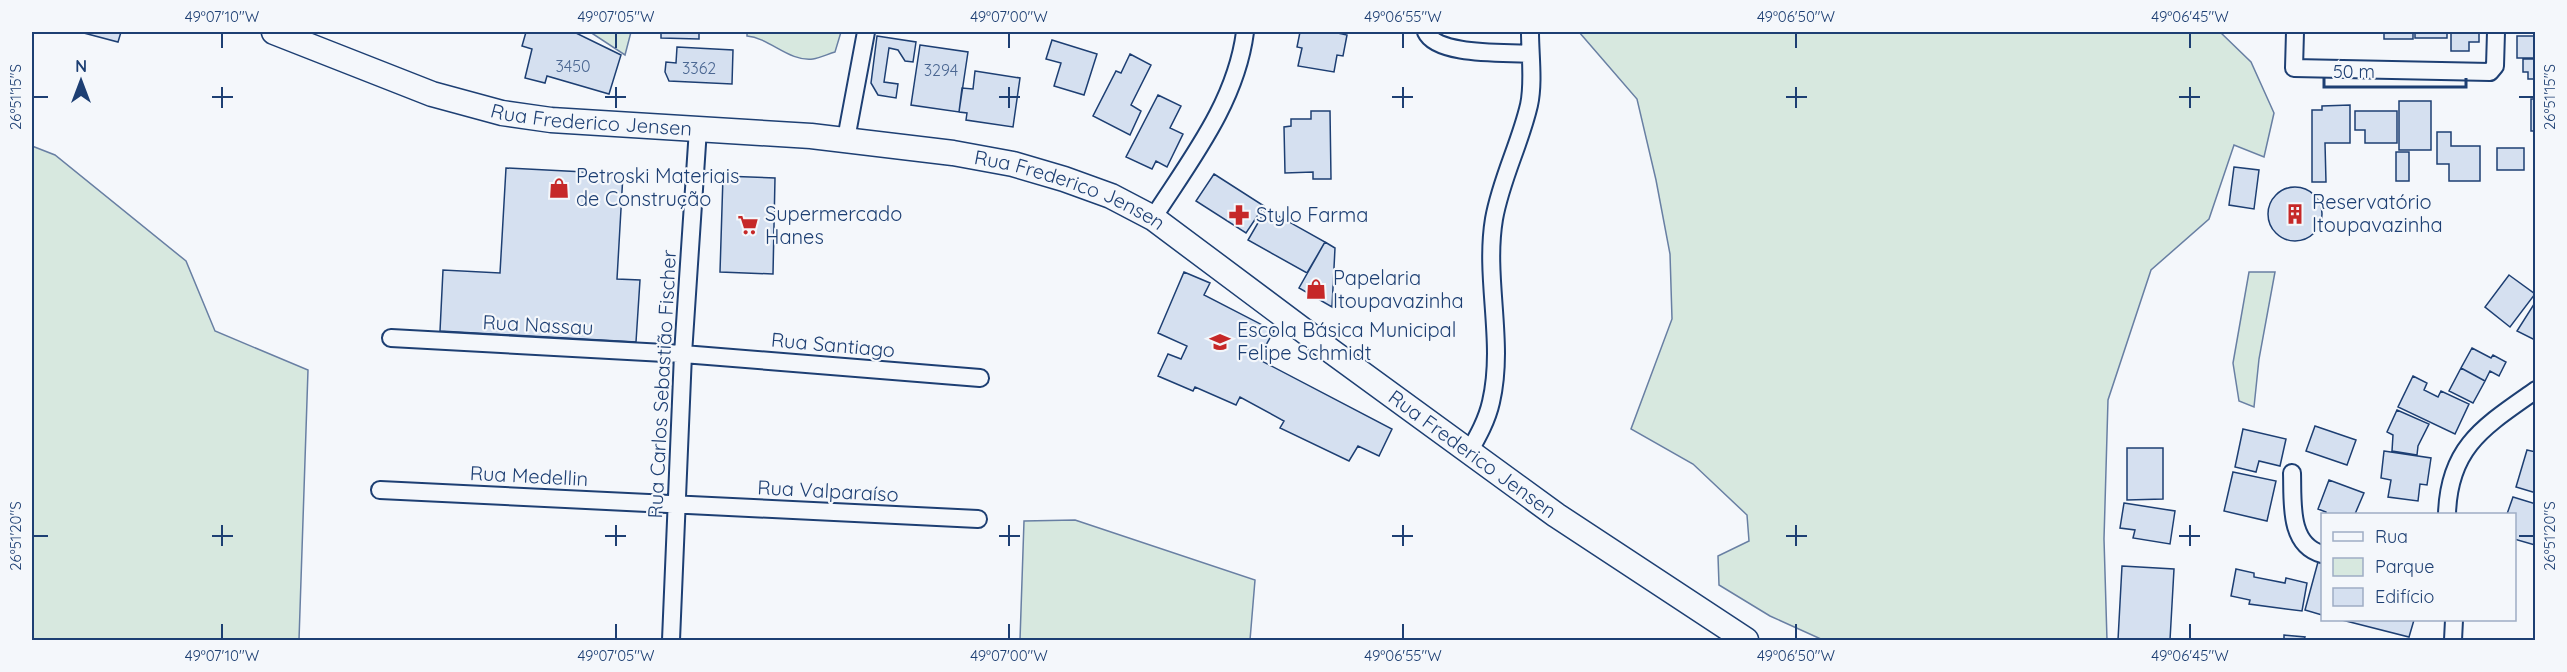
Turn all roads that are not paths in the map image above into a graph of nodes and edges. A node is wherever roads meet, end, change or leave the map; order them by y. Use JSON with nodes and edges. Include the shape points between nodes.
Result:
{"nodes":[{"id":1,"x":274,"y":32,"type":"edge"},
{"id":2,"x":866,"y":32,"type":"edge"},
{"id":3,"x":1245,"y":32,"type":"edge"},
{"id":4,"x":1426,"y":32,"type":"edge"},
{"id":5,"x":1530,"y":32,"type":"edge"},
{"id":6,"x":2295,"y":32,"type":"edge"},
{"id":7,"x":2496,"y":32,"type":"edge"},
{"id":8,"x":1530,"y":54,"type":"junction"},
{"id":9,"x":698,"y":129,"type":"junction"},
{"id":10,"x":846,"y":140,"type":"junction"},
{"id":11,"x":1153,"y":218,"type":"junction"},
{"id":12,"x":391,"y":338,"type":"dead end"},
{"id":13,"x":683,"y":354,"type":"junction"},
{"id":14,"x":980,"y":378,"type":"dead end"},
{"id":15,"x":2535,"y":390,"type":"edge"},
{"id":16,"x":1469,"y":452,"type":"junction"},
{"id":17,"x":2292,"y":473,"type":"dead end"},
{"id":18,"x":380,"y":490,"type":"dead end"},
{"id":19,"x":675,"y":504,"type":"junction"},
{"id":20,"x":2447,"y":513,"type":"edge"},
{"id":21,"x":978,"y":519,"type":"dead end"},
{"id":22,"x":2321,"y":553,"type":"edge"},
{"id":23,"x":2454,"y":621,"type":"edge"},
{"id":24,"x":671,"y":640,"type":"edge"},
{"id":25,"x":1746,"y":640,"type":"edge"},
{"id":26,"x":2453,"y":640,"type":"edge"}],
"edges":[{"from":1,"to":9,"type":"main road","name":"Rua Frederico Jensen","via":[[432,94],[502,113]]},
{"from":2,"to":10,"type":"street"},
{"from":3,"to":11,"type":"street","via":[[1232,88]]},
{"from":4,"to":8,"type":"street","via":[[1436,43],[1452,48]]},
{"from":5,"to":8,"type":"street"},
{"from":6,"to":7,"type":"street","via":[[2294,68],[2490,72],[2495,66]]},
{"from":8,"to":16,"type":"street","via":[[1529,102],[1502,182],[1494,220],[1492,400],[1484,426]]},
{"from":9,"to":10,"type":"main road","name":"Rua Frederico Jensen"},
{"from":9,"to":13,"type":"street","name":"Rua Carlos Sebastião Fischer"},
{"from":10,"to":11,"type":"main road","name":"Rua Frederico Jensen","via":[[1013,164],[1111,196]]},
{"from":11,"to":16,"type":"main road","name":"Rua Frederico Jensen"},
{"from":12,"to":13,"type":"street","name":"Rua Nassau"},
{"from":13,"to":14,"type":"street","name":"Rua Santiago"},
{"from":13,"to":19,"type":"street","name":"Rua Carlos Sebastião Fischer"},
{"from":15,"to":20,"type":"street","via":[[2474,437],[2460,457],[2448,489]]},
{"from":16,"to":25,"type":"main road","name":"Rua Frederico Jensen","via":[[1556,515]]},
{"from":17,"to":22,"type":"street","via":[[2295,525],[2302,541]]},
{"from":18,"to":19,"type":"street","name":"Rua Medellin"},
{"from":19,"to":21,"type":"street","name":"Rua Valparaíso"},
{"from":19,"to":24,"type":"street","name":"Rua Carlos Sebastião Fischer"},
{"from":23,"to":26,"type":"street"}]}
